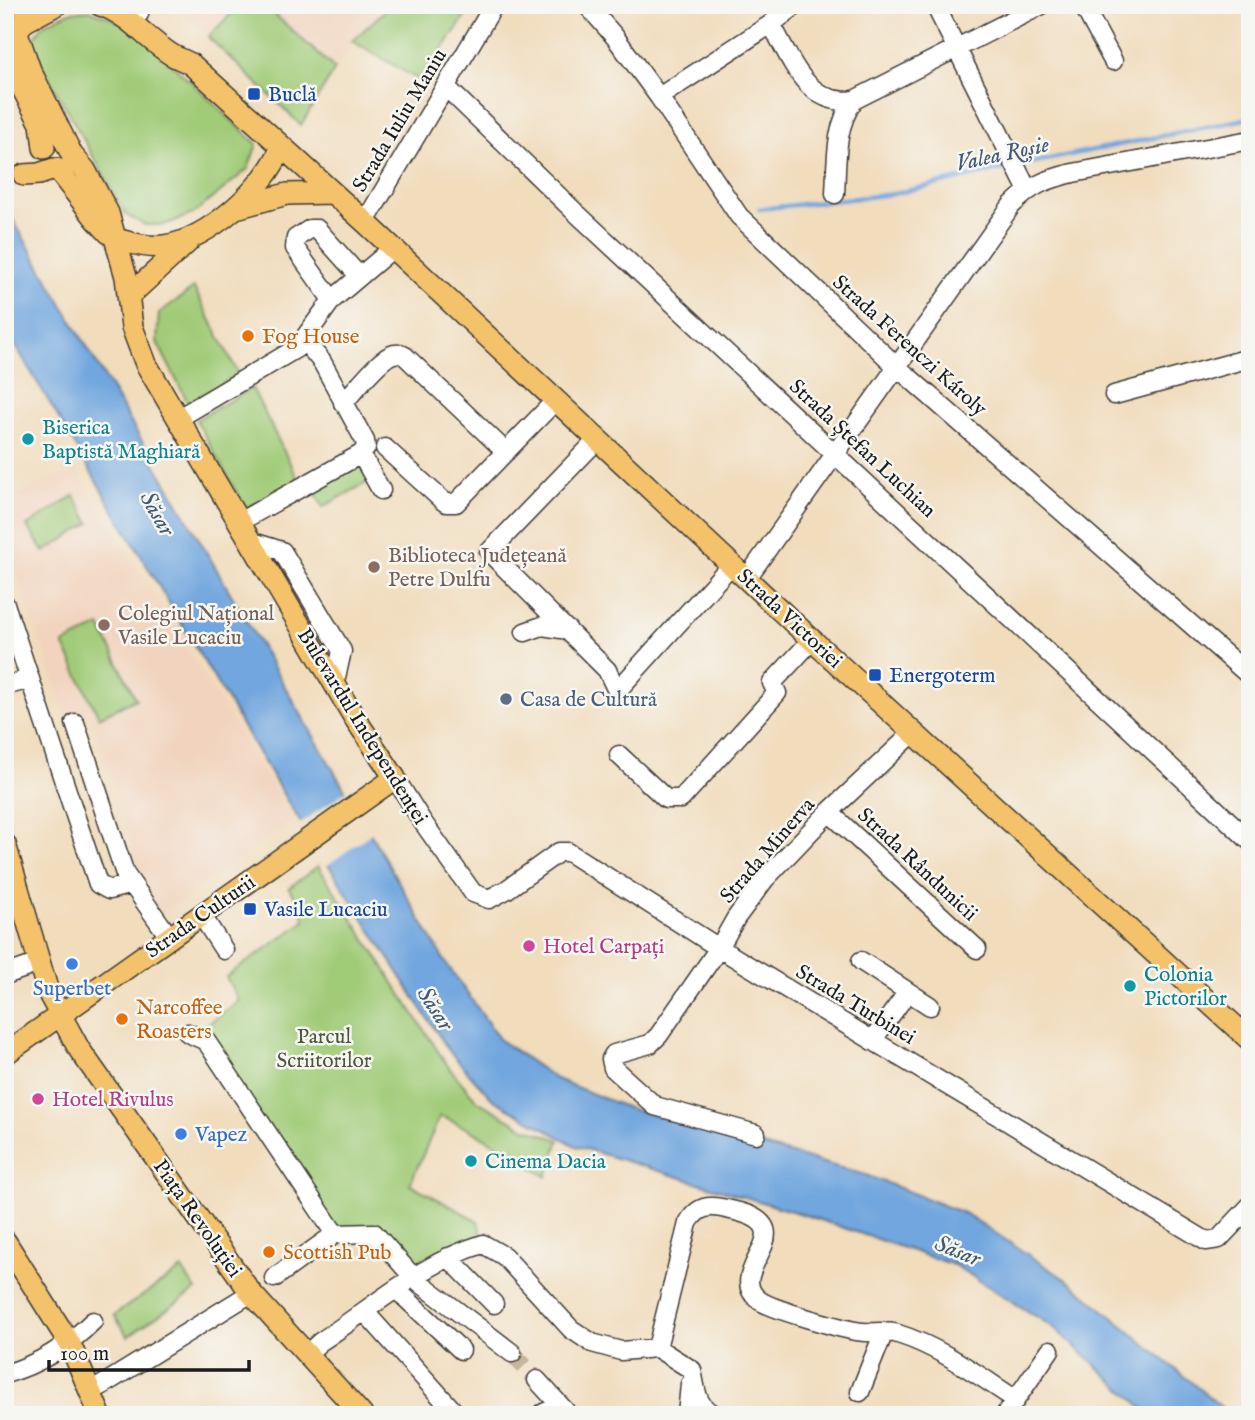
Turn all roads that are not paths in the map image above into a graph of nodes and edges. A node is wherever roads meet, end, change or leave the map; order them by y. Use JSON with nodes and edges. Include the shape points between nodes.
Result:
{"nodes":[{"id":1,"x":56,"y":5,"type":"edge"},
{"id":2,"x":100,"y":5,"type":"edge"},
{"id":3,"x":494,"y":5,"type":"edge"},
{"id":4,"x":587,"y":5,"type":"edge"},
{"id":5,"x":796,"y":5,"type":"edge"},
{"id":6,"x":935,"y":5,"type":"edge"},
{"id":7,"x":1042,"y":5,"type":"edge"},
{"id":8,"x":1083,"y":5,"type":"edge"},
{"id":9,"x":132,"y":8,"type":"edge"},
{"id":10,"x":17,"y":22,"type":"edge"},
{"id":11,"x":771,"y":24,"type":"junction"},
{"id":12,"x":957,"y":50,"type":"junction"},
{"id":13,"x":5,"y":55,"type":"edge"},
{"id":14,"x":185,"y":60,"type":"junction"},
{"id":15,"x":1113,"y":61,"type":"dead end"},
{"id":16,"x":446,"y":87,"type":"junction"},
{"id":17,"x":659,"y":97,"type":"junction"},
{"id":18,"x":853,"y":100,"type":"junction"},
{"id":19,"x":1250,"y":140,"type":"edge"},
{"id":20,"x":281,"y":148,"type":"junction"},
{"id":21,"x":56,"y":156,"type":"junction"},
{"id":22,"x":26,"y":175,"type":"dead end"},
{"id":23,"x":1027,"y":189,"type":"junction"},
{"id":24,"x":332,"y":193,"type":"junction"},
{"id":25,"x":835,"y":194,"type":"dead end"},
{"id":26,"x":234,"y":209,"type":"junction"},
{"id":27,"x":365,"y":222,"type":"junction"},
{"id":28,"x":192,"y":238,"type":"junction"},
{"id":29,"x":116,"y":239,"type":"junction"},
{"id":30,"x":393,"y":249,"type":"junction"},
{"id":31,"x":359,"y":276,"type":"junction"},
{"id":32,"x":130,"y":295,"type":"junction"},
{"id":33,"x":332,"y":300,"type":"junction"},
{"id":34,"x":304,"y":340,"type":"junction"},
{"id":35,"x":1250,"y":358,"type":"edge"},
{"id":36,"x":897,"y":367,"type":"junction"},
{"id":37,"x":1114,"y":395,"type":"dead end"},
{"id":38,"x":556,"y":400,"type":"junction"},
{"id":39,"x":344,"y":403,"type":"junction"},
{"id":40,"x":177,"y":419,"type":"junction"},
{"id":41,"x":598,"y":439,"type":"junction"},
{"id":42,"x":385,"y":447,"type":"dead end"},
{"id":43,"x":506,"y":452,"type":"junction"},
{"id":44,"x":835,"y":453,"type":"junction"},
{"id":45,"x":361,"y":454,"type":"junction"},
{"id":46,"x":381,"y":490,"type":"dead end"},
{"id":47,"x":239,"y":522,"type":"junction"},
{"id":48,"x":740,"y":571,"type":"junction"},
{"id":49,"x":5,"y":604,"type":"edge"},
{"id":50,"x":568,"y":630,"type":"junction"},
{"id":51,"x":525,"y":632,"type":"dead end"},
{"id":52,"x":811,"y":640,"type":"junction"},
{"id":53,"x":1250,"y":676,"type":"edge"},
{"id":54,"x":30,"y":679,"type":"junction"},
{"id":55,"x":5,"y":686,"type":"edge"},
{"id":56,"x":75,"y":723,"type":"dead end"},
{"id":57,"x":914,"y":733,"type":"junction"},
{"id":58,"x":619,"y":755,"type":"dead end"},
{"id":59,"x":396,"y":778,"type":"junction"},
{"id":60,"x":829,"y":812,"type":"junction"},
{"id":61,"x":1250,"y":841,"type":"edge"},
{"id":62,"x":5,"y":844,"type":"edge"},
{"id":63,"x":132,"y":884,"type":"junction"},
{"id":64,"x":473,"y":892,"type":"joint"},
{"id":65,"x":202,"y":916,"type":"junction"},
{"id":66,"x":170,"y":938,"type":"junction"},
{"id":67,"x":719,"y":948,"type":"junction"},
{"id":68,"x":977,"y":949,"type":"dead end"},
{"id":69,"x":225,"y":950,"type":"dead end"},
{"id":70,"x":860,"y":961,"type":"dead end"},
{"id":71,"x":39,"y":962,"type":"junction"},
{"id":72,"x":5,"y":975,"type":"edge"},
{"id":73,"x":907,"y":993,"type":"junction"},
{"id":74,"x":930,"y":1006,"type":"dead end"},
{"id":75,"x":59,"y":1016,"type":"junction"},
{"id":76,"x":188,"y":1033,"type":"dead end"},
{"id":77,"x":1250,"y":1040,"type":"edge"},
{"id":78,"x":872,"y":1041,"type":"junction"},
{"id":79,"x":5,"y":1054,"type":"edge"},
{"id":80,"x":756,"y":1134,"type":"dead end"},
{"id":81,"x":1250,"y":1206,"type":"edge"},
{"id":82,"x":335,"y":1234,"type":"junction"},
{"id":83,"x":5,"y":1241,"type":"edge"},
{"id":84,"x":448,"y":1257,"type":"junction"},
{"id":85,"x":274,"y":1278,"type":"dead end"},
{"id":86,"x":414,"y":1278,"type":"junction"},
{"id":87,"x":397,"y":1290,"type":"junction"},
{"id":88,"x":251,"y":1293,"type":"junction"},
{"id":89,"x":494,"y":1304,"type":"dead end"},
{"id":90,"x":365,"y":1312,"type":"junction"},
{"id":91,"x":93,"y":1321,"type":"dead end"},
{"id":92,"x":884,"y":1332,"type":"junction"},
{"id":93,"x":70,"y":1344,"type":"junction"},
{"id":94,"x":657,"y":1348,"type":"junction"},
{"id":95,"x":461,"y":1350,"type":"dead end"},
{"id":96,"x":1050,"y":1350,"type":"dead end"},
{"id":97,"x":512,"y":1353,"type":"tunnel mouth"},
{"id":98,"x":307,"y":1354,"type":"junction"},
{"id":99,"x":692,"y":1370,"type":"junction"},
{"id":100,"x":5,"y":1374,"type":"edge"},
{"id":101,"x":537,"y":1380,"type":"tunnel mouth"},
{"id":102,"x":91,"y":1392,"type":"junction"},
{"id":103,"x":860,"y":1392,"type":"dead end"},
{"id":104,"x":1015,"y":1399,"type":"junction"},
{"id":105,"x":567,"y":1412,"type":"edge"},
{"id":106,"x":100,"y":1415,"type":"edge"},
{"id":107,"x":362,"y":1415,"type":"edge"},
{"id":108,"x":457,"y":1415,"type":"edge"},
{"id":109,"x":540,"y":1415,"type":"edge"},
{"id":110,"x":687,"y":1415,"type":"edge"},
{"id":111,"x":716,"y":1415,"type":"edge"},
{"id":112,"x":1005,"y":1415,"type":"edge"}],
"edges":[{"from":1,"to":10,"type":"main road"},
{"from":2,"to":14,"type":"main road","name":"Strada Victoriei"},
{"from":3,"to":16,"type":"street","name":"Strada Iuliu Maniu"},
{"from":4,"to":17,"type":"street","name":"Strada Ferenczi Károly"},
{"from":5,"to":11,"type":"street"},
{"from":6,"to":12,"type":"street"},
{"from":7,"to":12,"type":"street"},
{"from":8,"to":15,"type":"street"},
{"from":9,"to":14,"type":"main road","name":"Strada Victoriei","via":[[180,49]]},
{"from":10,"to":21,"type":"main road","name":"Bulevardul Independenței"},
{"from":11,"to":17,"type":"street"},
{"from":11,"to":18,"type":"street","via":[[811,89],[836,102]]},
{"from":12,"to":18,"type":"street"},
{"from":12,"to":23,"type":"street"},
{"from":13,"to":21,"type":"main road","name":"Bulevardul Independenței"},
{"from":14,"to":20,"type":"main road","name":"Strada Victoriei"},
{"from":16,"to":27,"type":"street","name":"Strada Iuliu Maniu"},
{"from":16,"to":44,"type":"street","name":"Strada Ștefan Luchian"},
{"from":17,"to":36,"type":"street","name":"Strada Ferenczi Károly","via":[[739,216]]},
{"from":18,"to":25,"type":"street","via":[[839,134]]},
{"from":19,"to":23,"type":"street","via":[[1073,173]]},
{"from":20,"to":24,"type":"main road","name":"Strada Victoriei"},
{"from":20,"to":26,"type":"main road","via":[[271,169]]},
{"from":21,"to":22,"type":"main road"},
{"from":21,"to":29,"type":"main road","name":"Bulevardul Independenței","via":[[96,219]]},
{"from":23,"to":36,"type":"street"},
{"from":24,"to":26,"type":"main road","via":[[287,194]]},
{"from":24,"to":27,"type":"main road","name":"Strada Victoriei"},
{"from":26,"to":28,"type":"main road"},
{"from":27,"to":30,"type":"main road","name":"Strada Victoriei"},
{"from":28,"to":29,"type":"main road","via":[[156,247]]},
{"from":28,"to":32,"type":"main road"},
{"from":29,"to":32,"type":"main road","name":"Bulevardul Independenței"},
{"from":30,"to":31,"type":"street"},
{"from":30,"to":38,"type":"main road","name":"Strada Victoriei"},
{"from":31,"to":33,"type":"street"},
{"from":31,"to":33,"type":"street","via":[[317,229],[296,238],[295,248]]},
{"from":32,"to":40,"type":"main road","name":"Bulevardul Independenței","via":[[136,339]]},
{"from":33,"to":34,"type":"street"},
{"from":34,"to":39,"type":"street"},
{"from":34,"to":40,"type":"street"},
{"from":35,"to":37,"type":"street"},
{"from":36,"to":44,"type":"street"},
{"from":36,"to":53,"type":"street","name":"Strada Ferenczi Károly"},
{"from":38,"to":41,"type":"main road","name":"Strada Victoriei"},
{"from":38,"to":43,"type":"street"},
{"from":39,"to":43,"type":"street","via":[[384,359],[400,354]]},
{"from":39,"to":45,"type":"street","via":[[365,441]]},
{"from":40,"to":47,"type":"main road","name":"Bulevardul Independenței"},
{"from":41,"to":48,"type":"main road","name":"Strada Victoriei"},
{"from":41,"to":50,"type":"street","via":[[489,552]]},
{"from":42,"to":43,"type":"street","via":[[451,504],[461,500]]},
{"from":44,"to":48,"type":"street"},
{"from":44,"to":61,"type":"street","name":"Strada Ștefan Luchian"},
{"from":45,"to":46,"type":"street"},
{"from":45,"to":47,"type":"street"},
{"from":47,"to":59,"type":"main road","name":"Bulevardul Independenței"},
{"from":48,"to":50,"type":"street","via":[[617,691],[607,670]]},
{"from":48,"to":52,"type":"main road","name":"Strada Victoriei"},
{"from":49,"to":54,"type":"street"},
{"from":50,"to":51,"type":"street","via":[[542,626]]},
{"from":52,"to":57,"type":"main road","name":"Strada Victoriei"},
{"from":52,"to":58,"type":"street","via":[[772,683],[777,693],[681,799],[666,799]]},
{"from":54,"to":55,"type":"street"},
{"from":54,"to":63,"type":"street","via":[[96,878],[109,890]]},
{"from":56,"to":63,"type":"street"},
{"from":57,"to":60,"type":"street","name":"Strada Minerva"},
{"from":57,"to":77,"type":"main road","name":"Strada Victoriei"},
{"from":59,"to":64,"type":"street","name":"Bulevardul Independenței"},
{"from":59,"to":65,"type":"main road","name":"Strada Culturii"},
{"from":60,"to":67,"type":"street","name":"Strada Minerva","via":[[765,879]]},
{"from":60,"to":68,"type":"street","name":"Strada Rândunicii"},
{"from":62,"to":71,"type":"main road","name":"Piața Revoluției"},
{"from":63,"to":66,"type":"street"},
{"from":64,"to":67,"type":"street","name":"Strada Turbinei","via":[[489,899],[558,852],[568,852]]},
{"from":65,"to":66,"type":"main road","name":"Strada Culturii"},
{"from":65,"to":69,"type":"street"},
{"from":66,"to":75,"type":"main road","name":"Strada Culturii"},
{"from":67,"to":78,"type":"street","name":"Strada Turbinei"},
{"from":67,"to":80,"type":"street","name":"Strada Minerva","via":[[650,1044],[614,1054],[611,1059],[613,1068],[655,1106]]},
{"from":70,"to":73,"type":"street"},
{"from":71,"to":72,"type":"street"},
{"from":71,"to":75,"type":"main road","name":"Piața Revoluției"},
{"from":73,"to":74,"type":"street"},
{"from":73,"to":78,"type":"street"},
{"from":75,"to":79,"type":"main road","name":"Strada Culturii"},
{"from":75,"to":88,"type":"main road","name":"Piața Revoluției"},
{"from":76,"to":82,"type":"street","via":[[206,1041]]},
{"from":78,"to":81,"type":"street","name":"Strada Turbinei","via":[[1206,1241],[1219,1239]]},
{"from":82,"to":85,"type":"street"},
{"from":82,"to":86,"type":"street","via":[[373,1233]]},
{"from":83,"to":93,"type":"main road"},
{"from":84,"to":86,"type":"street"},
{"from":84,"to":89,"type":"street"},
{"from":84,"to":94,"type":"street","via":[[483,1244],[504,1256],[571,1329],[592,1343],[621,1351]]},
{"from":86,"to":87,"type":"street"},
{"from":86,"to":97,"type":"street"},
{"from":87,"to":90,"type":"street"},
{"from":87,"to":95,"type":"street"},
{"from":88,"to":98,"type":"main road"},
{"from":88,"to":102,"type":"street","name":"Piața Revoluției"},
{"from":90,"to":98,"type":"street"},
{"from":90,"to":108,"type":"street"},
{"from":91,"to":93,"type":"street"},
{"from":92,"to":94,"type":"street","via":[[858,1332],[757,1299],[748,1282],[766,1228],[750,1215],[710,1206],[692,1215],[688,1223]]},
{"from":92,"to":103,"type":"street"},
{"from":92,"to":104,"type":"street","via":[[921,1344]]},
{"from":93,"to":100,"type":"street"},
{"from":93,"to":102,"type":"main road"},
{"from":94,"to":99,"type":"street"},
{"from":96,"to":104,"type":"street"},
{"from":98,"to":107,"type":"main road"},
{"from":99,"to":110,"type":"street"},
{"from":99,"to":111,"type":"street","via":[[700,1403]]},
{"from":101,"to":105,"type":"street"},
{"from":102,"to":106,"type":"main road"},
{"from":104,"to":112,"type":"street"},
{"from":105,"to":109,"type":"street","via":[[552,1409]]}]}
